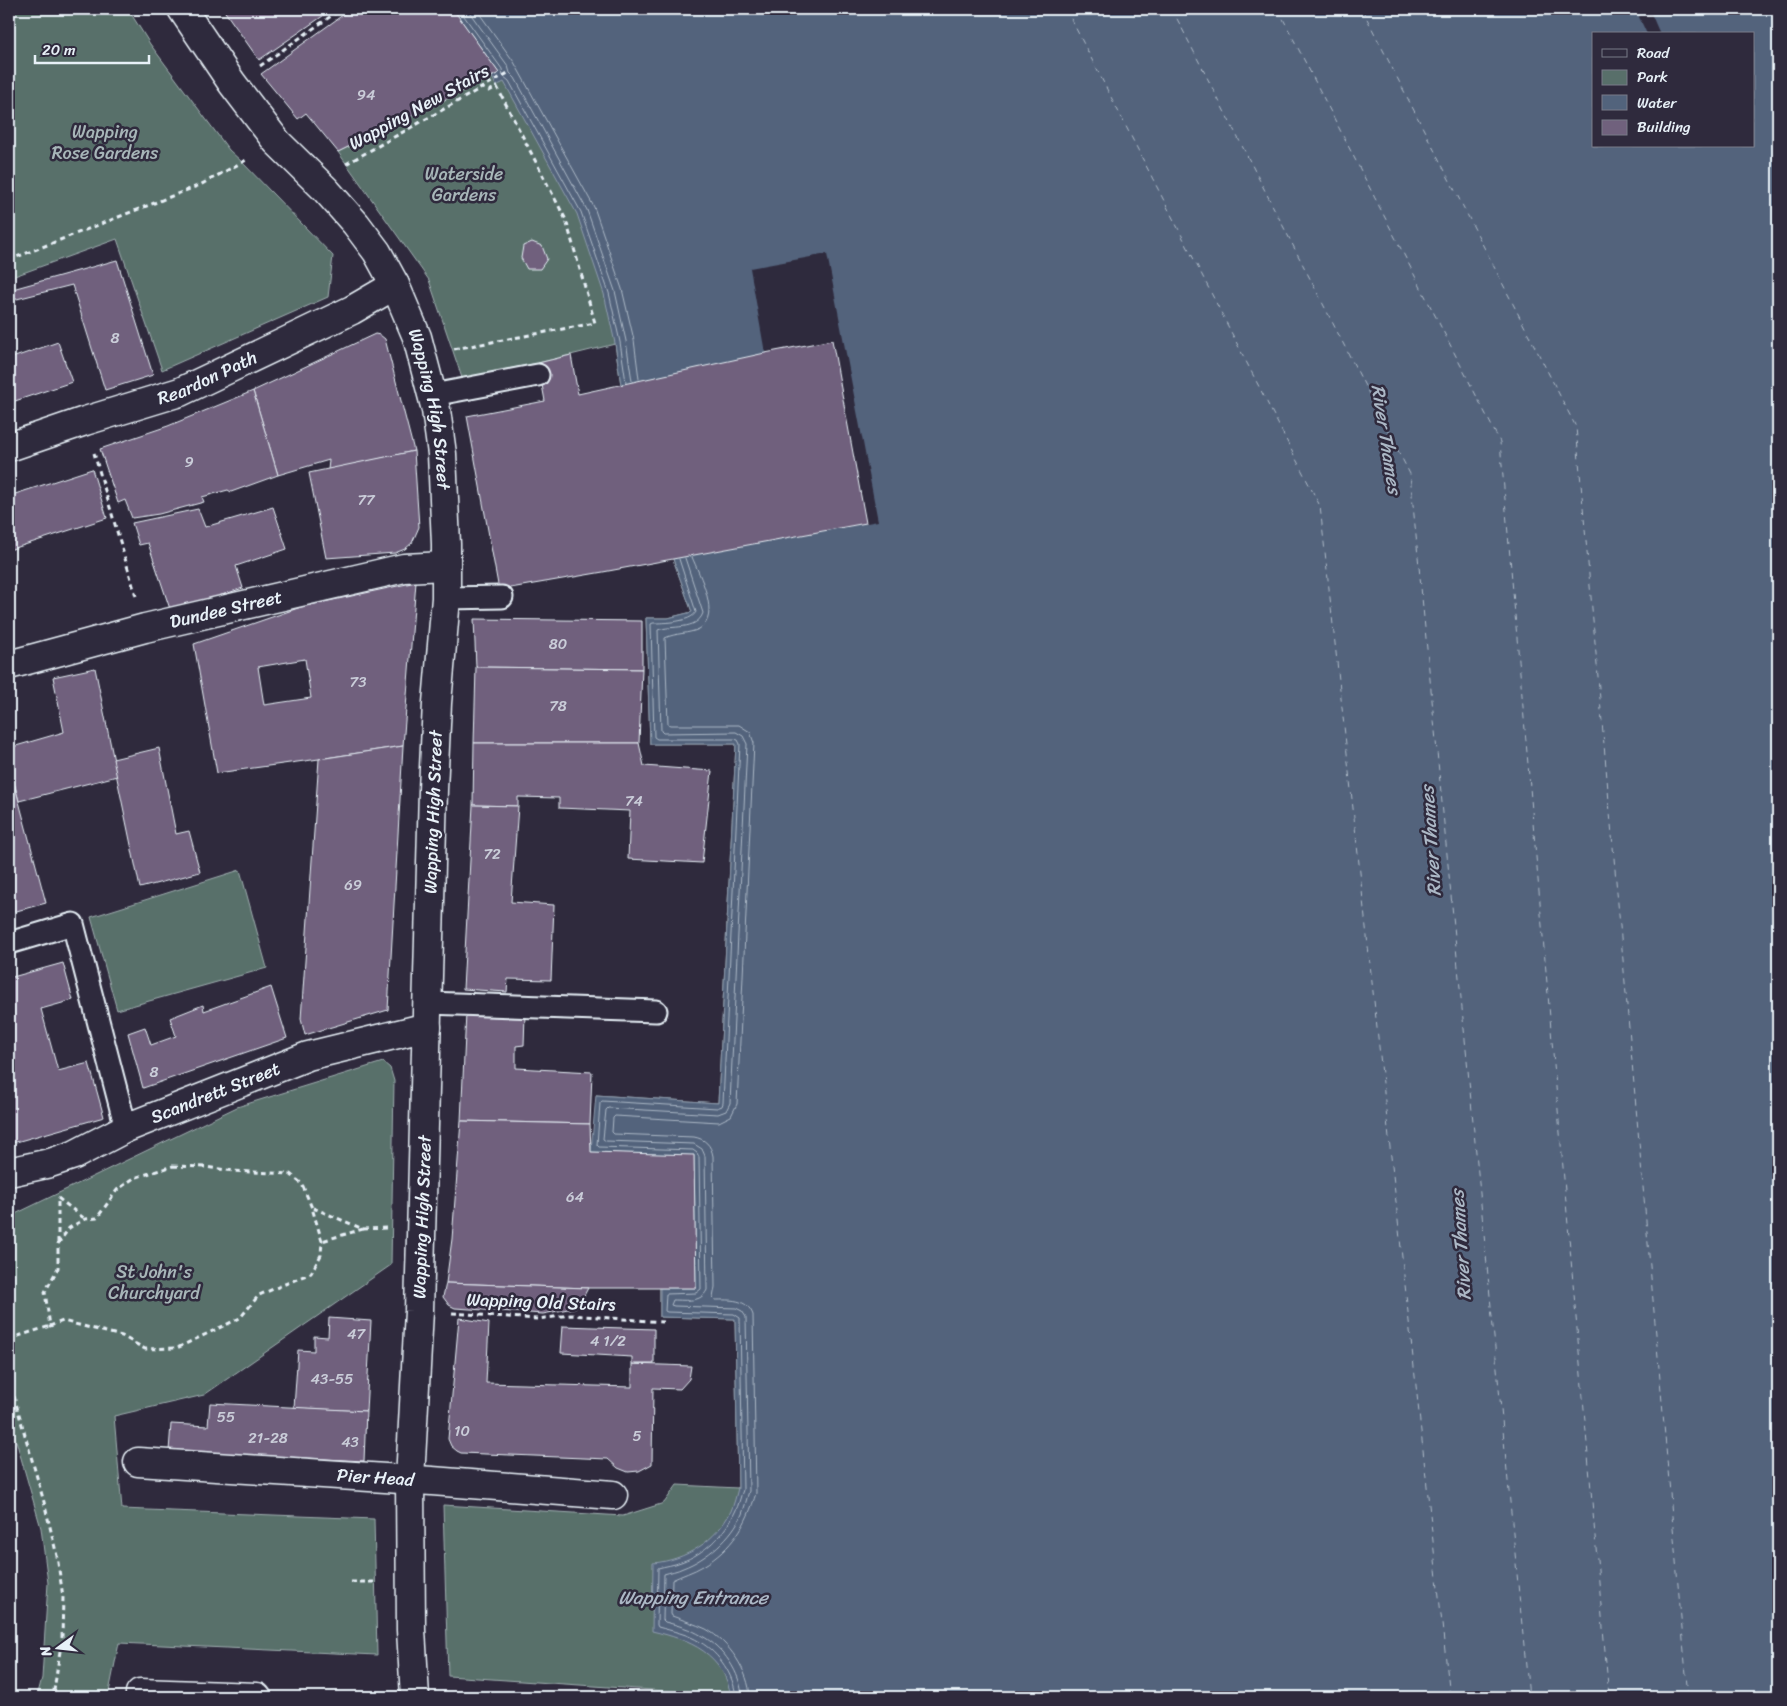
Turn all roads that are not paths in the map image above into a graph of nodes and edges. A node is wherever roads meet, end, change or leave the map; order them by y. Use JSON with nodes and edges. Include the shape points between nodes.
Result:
{"nodes":[{"id":1,"x":182,"y":9,"type":"edge"},
{"id":2,"x":396,"y":285,"type":"junction"},
{"id":3,"x":538,"y":375,"type":"dead end"},
{"id":4,"x":433,"y":395,"type":"junction"},
{"id":5,"x":9,"y":447,"type":"edge"},
{"id":6,"x":445,"y":566,"type":"junction"},
{"id":7,"x":502,"y":597,"type":"dead end"},
{"id":8,"x":446,"y":598,"type":"junction"},
{"id":9,"x":9,"y":665,"type":"edge"},
{"id":10,"x":9,"y":943,"type":"edge"},
{"id":11,"x":656,"y":1011,"type":"dead end"},
{"id":12,"x":427,"y":1015,"type":"junction"},
{"id":13,"x":126,"y":1128,"type":"junction"},
{"id":14,"x":9,"y":1172,"type":"edge"},
{"id":15,"x":138,"y":1462,"type":"dead end"},
{"id":16,"x":410,"y":1479,"type":"junction"},
{"id":17,"x":612,"y":1495,"type":"dead end"},
{"id":18,"x":140,"y":1693,"type":"dead end"},
{"id":19,"x":257,"y":1697,"type":"edge"},
{"id":20,"x":415,"y":1697,"type":"edge"}],
"edges":[{"from":1,"to":2,"type":"street","name":"Wapping High Street","via":[[277,142],[356,224]]},
{"from":2,"to":4,"type":"street","name":"Wapping High Street","via":[[417,338]]},
{"from":2,"to":5,"type":"street","name":"Reardon Path","via":[[352,310],[180,392]]},
{"from":3,"to":4,"type":"lane"},
{"from":4,"to":6,"type":"street","name":"Wapping High Street","via":[[442,454]]},
{"from":6,"to":8,"type":"street","name":"Wapping High Street"},
{"from":6,"to":9,"type":"street","name":"Dundee Street","via":[[404,568],[145,628]]},
{"from":7,"to":8,"type":"lane"},
{"from":8,"to":12,"type":"street","name":"Wapping High Street","via":[[433,780]]},
{"from":10,"to":13,"type":"lane","via":[[73,924]]},
{"from":11,"to":12,"type":"lane"},
{"from":12,"to":13,"type":"street","name":"Scandrett Street","via":[[308,1056]]},
{"from":12,"to":16,"type":"street","name":"Wapping High Street","via":[[419,1311]]},
{"from":13,"to":14,"type":"street","name":"Scandrett Street","via":[[74,1155]]},
{"from":15,"to":16,"type":"street","name":"Pier Head"},
{"from":16,"to":17,"type":"street","name":"Pier Head"},
{"from":16,"to":20,"type":"street","name":"Wapping High Street"},
{"from":18,"to":19,"type":"street"}]}
